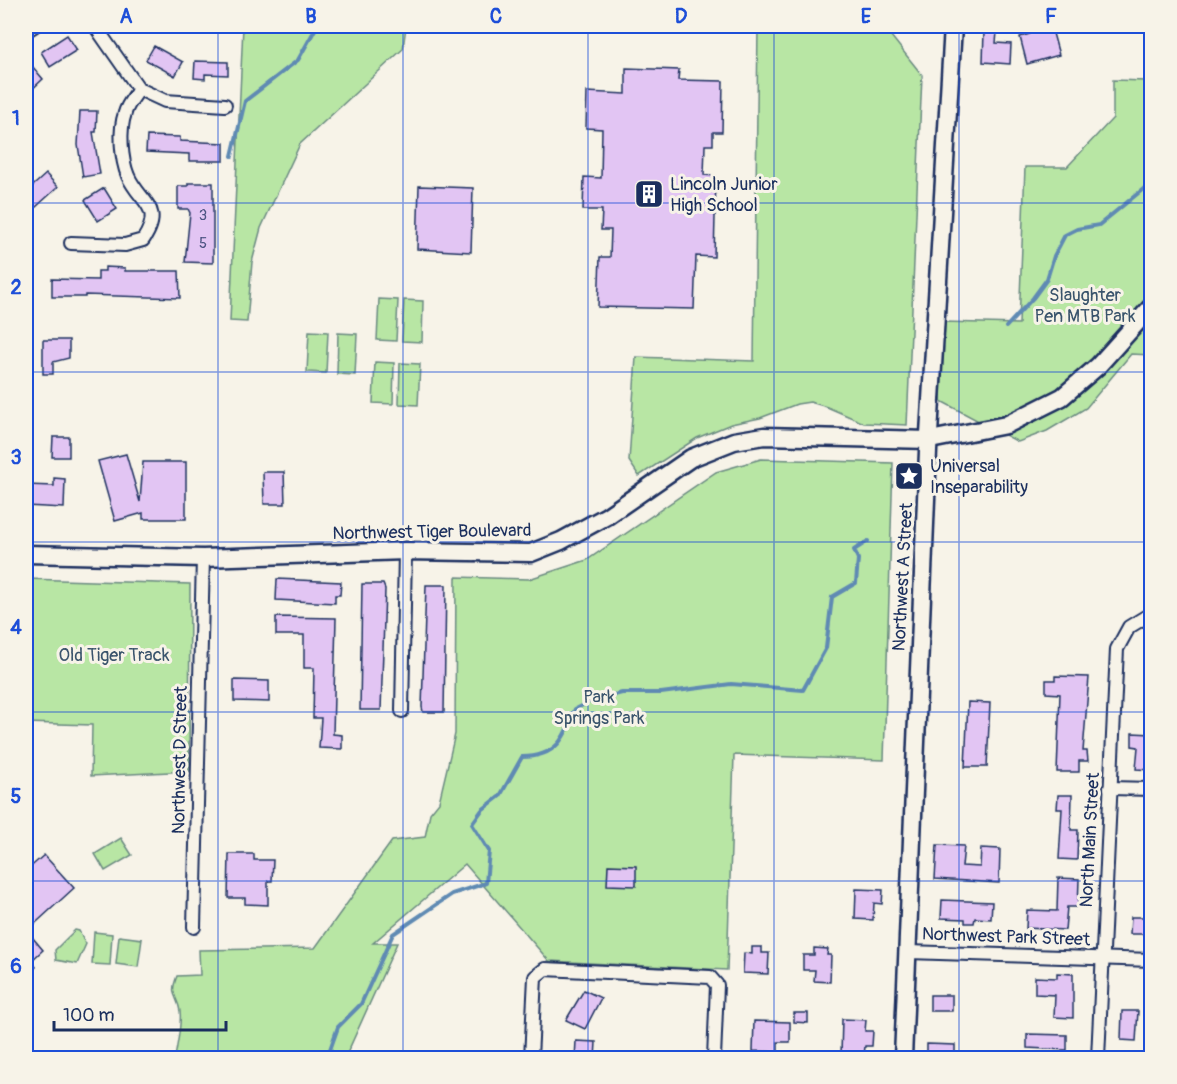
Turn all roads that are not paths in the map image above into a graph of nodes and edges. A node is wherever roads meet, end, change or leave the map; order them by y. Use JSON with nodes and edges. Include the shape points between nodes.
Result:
{"nodes":[{"id":1,"x":34,"y":26,"type":"edge"},
{"id":2,"x":95,"y":26,"type":"edge"},
{"id":3,"x":953,"y":26,"type":"edge"},
{"id":4,"x":26,"y":31,"type":"edge"},
{"id":5,"x":139,"y":89,"type":"junction"},
{"id":6,"x":225,"y":105,"type":"dead end"},
{"id":7,"x":71,"y":243,"type":"dead end"},
{"id":8,"x":1152,"y":306,"type":"edge"},
{"id":9,"x":930,"y":440,"type":"junction"},
{"id":10,"x":405,"y":551,"type":"junction"},
{"id":11,"x":26,"y":554,"type":"edge"},
{"id":12,"x":203,"y":558,"type":"junction"},
{"id":13,"x":1152,"y":613,"type":"edge"},
{"id":14,"x":402,"y":711,"type":"dead end"},
{"id":15,"x":1110,"y":788,"type":"junction"},
{"id":16,"x":1152,"y":789,"type":"edge"},
{"id":17,"x":194,"y":927,"type":"dead end"},
{"id":18,"x":908,"y":952,"type":"junction"},
{"id":19,"x":1102,"y":957,"type":"junction"},
{"id":20,"x":1152,"y":960,"type":"edge"},
{"id":21,"x":531,"y":1059,"type":"edge"},
{"id":22,"x":714,"y":1059,"type":"edge"},
{"id":23,"x":903,"y":1059,"type":"edge"},
{"id":24,"x":1098,"y":1059,"type":"edge"}],
"edges":[{"from":1,"to":4,"type":"street"},
{"from":2,"to":5,"type":"street"},
{"from":3,"to":9,"type":"street","name":"Northwest A Street"},
{"from":5,"to":6,"type":"street","via":[[165,101]]},
{"from":5,"to":7,"type":"street","via":[[125,113],[122,148],[128,177],[151,207],[151,228],[142,240],[125,245]]},
{"from":8,"to":9,"type":"street","name":"Northwest Tiger Boulevard","via":[[1098,366],[1062,397],[1006,425]]},
{"from":9,"to":10,"type":"street","name":"Northwest Tiger Boulevard","via":[[764,436],[734,441],[691,458],[607,516],[531,553]]},
{"from":9,"to":18,"type":"street","name":"Northwest A Street"},
{"from":10,"to":12,"type":"street","name":"Northwest Tiger Boulevard"},
{"from":10,"to":14,"type":"street"},
{"from":11,"to":12,"type":"street","name":"Northwest Tiger Boulevard"},
{"from":12,"to":17,"type":"street","name":"Northwest D Street"},
{"from":13,"to":15,"type":"street","name":"North Main Street","via":[[1129,627],[1117,649]]},
{"from":15,"to":16,"type":"street"},
{"from":15,"to":19,"type":"street","name":"North Main Street"},
{"from":18,"to":19,"type":"street","name":"Northwest Park Street"},
{"from":18,"to":23,"type":"street","name":"Northwest A Street"},
{"from":19,"to":20,"type":"street","name":"Northwest Park Street"},
{"from":19,"to":24,"type":"street","name":"North Main Street"},
{"from":21,"to":22,"type":"street","via":[[535,977],[545,969],[710,977],[717,985]]}]}
